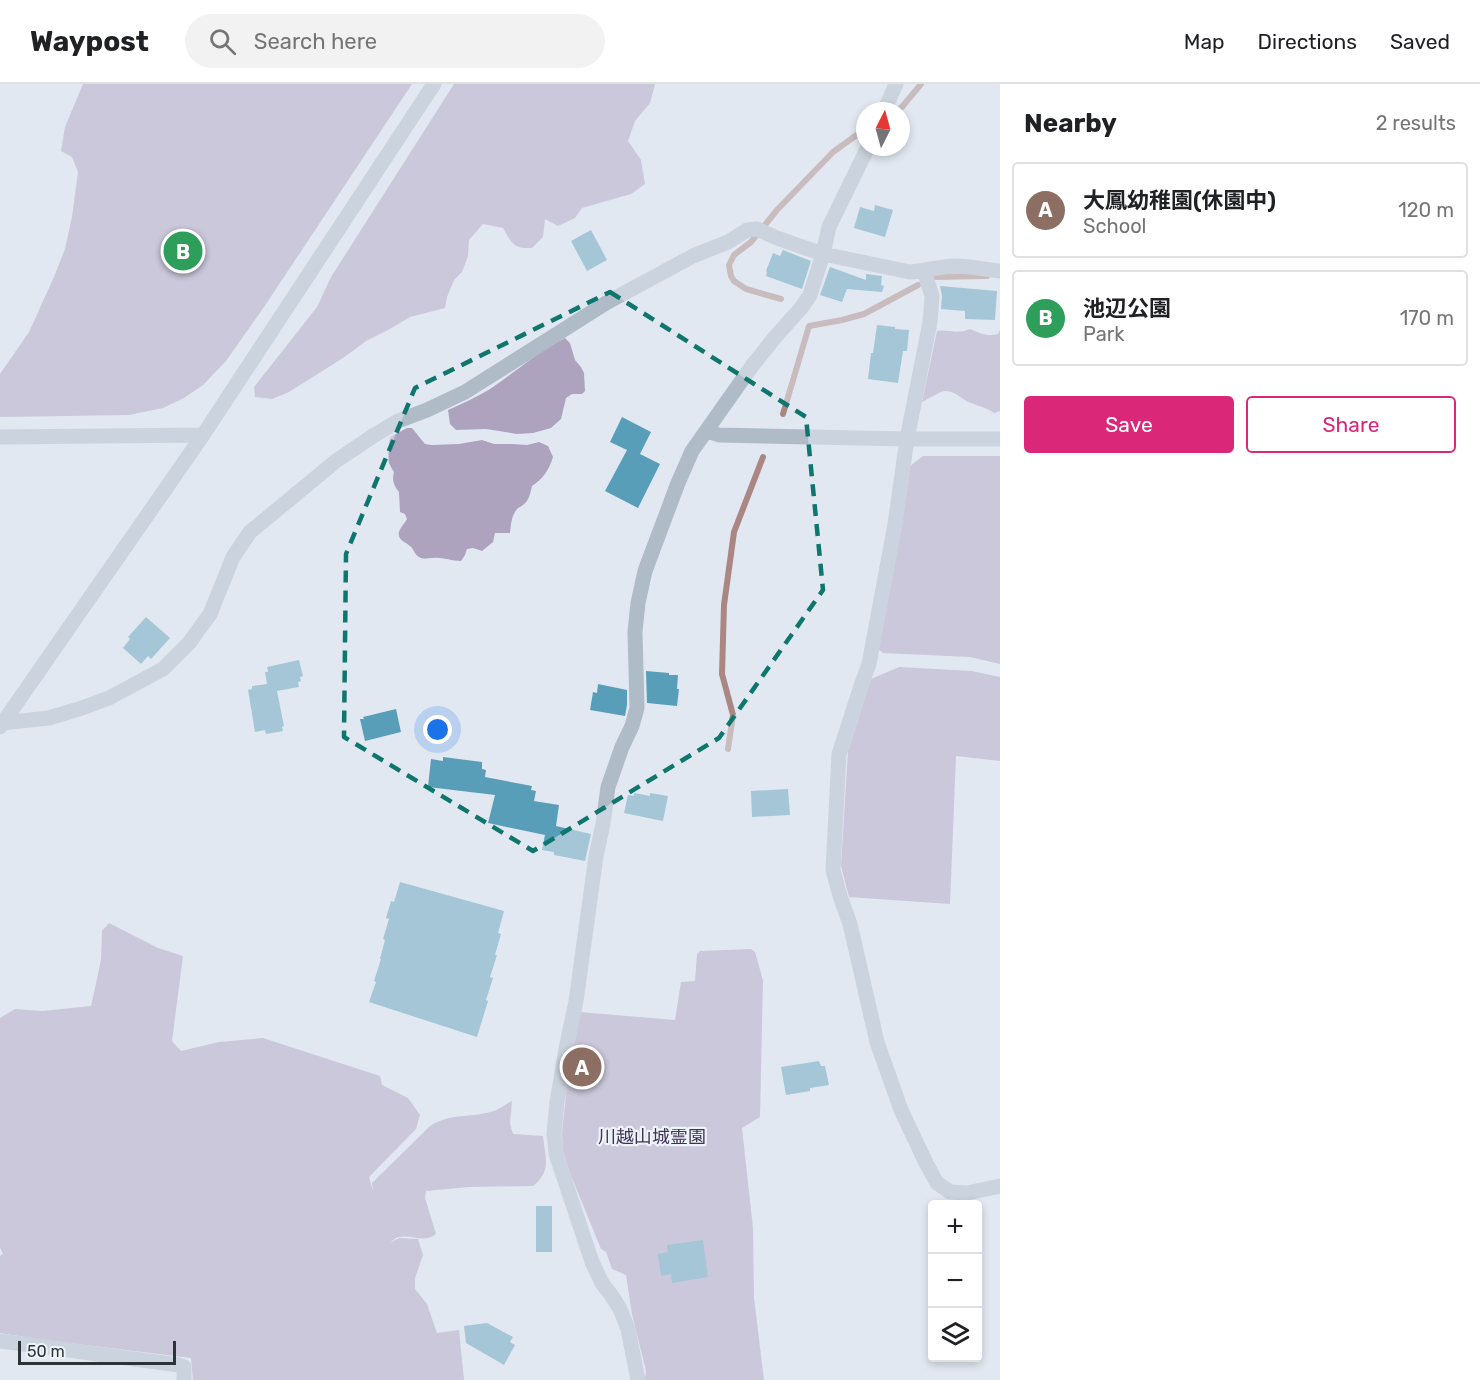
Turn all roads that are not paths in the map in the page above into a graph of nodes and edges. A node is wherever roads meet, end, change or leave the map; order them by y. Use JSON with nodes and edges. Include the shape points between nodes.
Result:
{"nodes":[{"id":1,"x":435,"y":84,"type":"edge"},
{"id":2,"x":896,"y":84,"type":"edge"},
{"id":3,"x":888,"y":102,"type":"edge"},
{"id":4,"x":864,"y":156,"type":"edge"},
{"id":5,"x":823,"y":254,"type":"junction"},
{"id":6,"x":924,"y":271,"type":"junction"},
{"id":7,"x":1000,"y":271,"type":"edge"},
{"id":8,"x":707,"y":431,"type":"junction"},
{"id":9,"x":203,"y":435,"type":"junction"},
{"id":10,"x":0,"y":437,"type":"edge"},
{"id":11,"x":907,"y":439,"type":"junction"},
{"id":12,"x":1000,"y":439,"type":"edge"},
{"id":13,"x":1,"y":725,"type":"edge"},
{"id":14,"x":1000,"y":1186,"type":"edge"},
{"id":15,"x":0,"y":1341,"type":"edge"},
{"id":16,"x":184,"y":1380,"type":"edge"},
{"id":17,"x":638,"y":1380,"type":"edge"}],
"edges":[{"from":1,"to":9,"type":"street"},
{"from":2,"to":3,"type":"street"},
{"from":4,"to":5,"type":"street","via":[[829,227]]},
{"from":5,"to":6,"type":"street","via":[[910,272]]},
{"from":5,"to":8,"type":"street","via":[[810,295],[752,366]]},
{"from":5,"to":13,"type":"street","via":[[759,230],[747,230],[637,285],[465,392],[398,421],[336,461],[250,532],[233,557],[210,614],[163,669],[82,708],[49,718]]},
{"from":6,"to":7,"type":"street","via":[[953,266]]},
{"from":6,"to":11,"type":"street","via":[[932,296],[930,322]]},
{"from":8,"to":11,"type":"street","via":[[719,435]]},
{"from":8,"to":17,"type":"street","via":[[692,451],[678,483],[645,572],[638,603],[637,708],[608,787],[554,1134],[556,1154],[592,1262],[628,1329]]},
{"from":9,"to":10,"type":"street"},
{"from":9,"to":13,"type":"street"},
{"from":11,"to":12,"type":"street"},
{"from":11,"to":14,"type":"street","via":[[869,664],[839,754],[833,870],[878,1041],[901,1110],[926,1163],[937,1183],[950,1192],[967,1193]]},
{"from":15,"to":16,"type":"street","via":[[179,1365],[184,1367]]}]}
